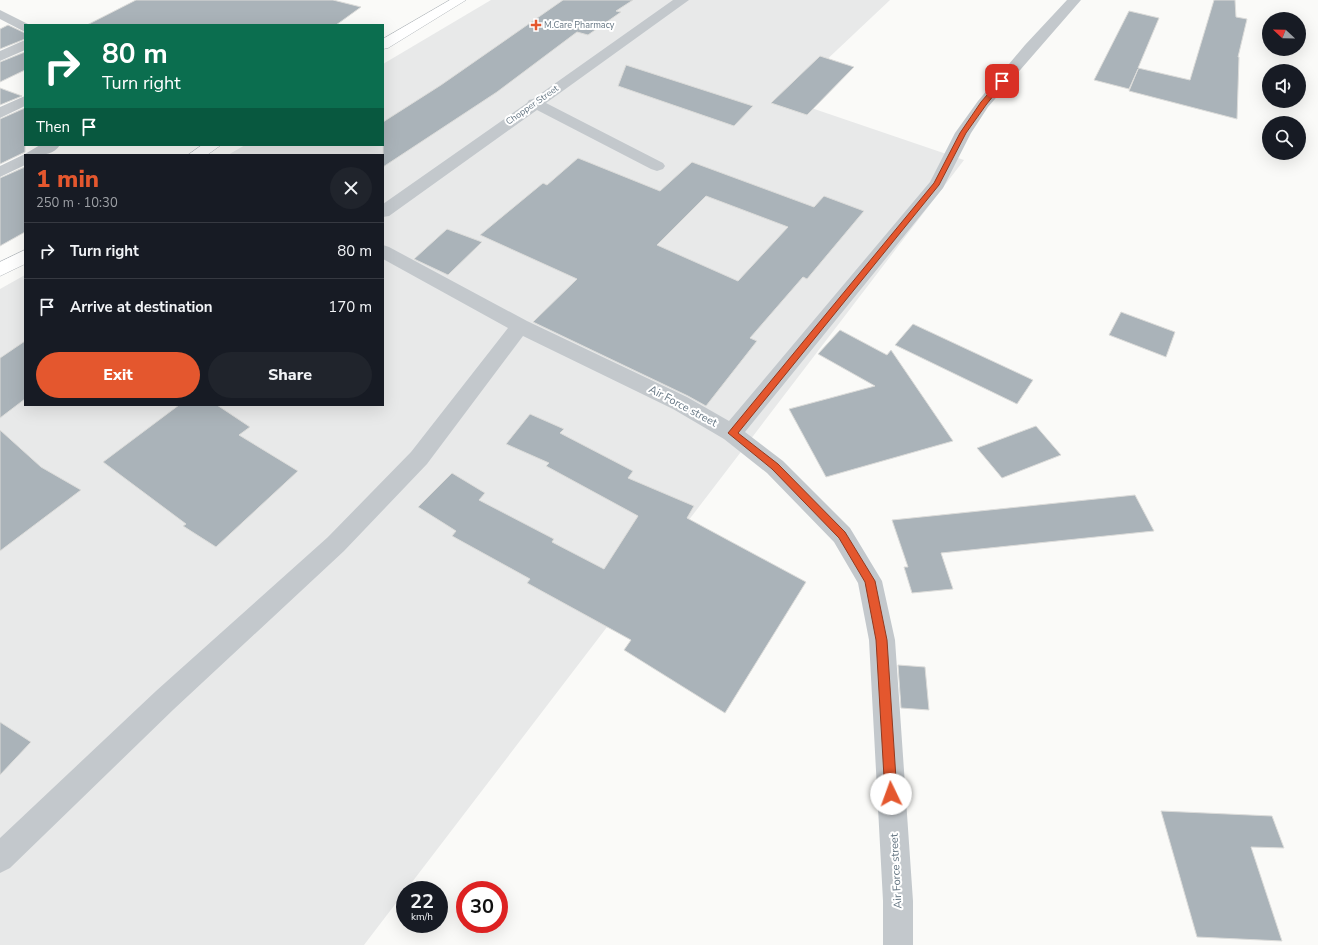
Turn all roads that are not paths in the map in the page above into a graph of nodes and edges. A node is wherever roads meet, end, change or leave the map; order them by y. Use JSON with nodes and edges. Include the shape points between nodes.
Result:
{"nodes":[{"id":1,"x":459,"y":0,"type":"edge"},
{"id":2,"x":682,"y":0,"type":"edge"},
{"id":3,"x":1074,"y":0,"type":"edge"},
{"id":4,"x":0,"y":14,"type":"edge"},
{"id":5,"x":24,"y":27,"type":"edge"},
{"id":6,"x":384,"y":43,"type":"edge"},
{"id":7,"x":24,"y":44,"type":"edge"},
{"id":8,"x":0,"y":56,"type":"edge"},
{"id":9,"x":24,"y":100,"type":"edge"},
{"id":10,"x":534,"y":103,"type":"junction"},
{"id":11,"x":0,"y":112,"type":"edge"},
{"id":12,"x":50,"y":146,"type":"edge"},
{"id":13,"x":35,"y":154,"type":"edge"},
{"id":14,"x":24,"y":160,"type":"edge"},
{"id":15,"x":657,"y":166,"type":"dead end"},
{"id":16,"x":0,"y":172,"type":"edge"},
{"id":17,"x":384,"y":211,"type":"edge"},
{"id":18,"x":384,"y":252,"type":"edge"},
{"id":19,"x":24,"y":257,"type":"edge"},
{"id":20,"x":0,"y":270,"type":"edge"},
{"id":21,"x":520,"y":326,"type":"junction"},
{"id":22,"x":732,"y":433,"type":"junction"},
{"id":23,"x":0,"y":858,"type":"edge"},
{"id":24,"x":898,"y":945,"type":"edge"}],
"edges":[{"from":1,"to":6,"type":"main road"},
{"from":2,"to":10,"type":"street","name":"Chopper Street"},
{"from":3,"to":22,"type":"street","via":[[983,104],[963,133],[937,184]]},
{"from":4,"to":5,"type":"street"},
{"from":7,"to":8,"type":"street"},
{"from":9,"to":11,"type":"street"},
{"from":10,"to":15,"type":"street"},
{"from":10,"to":17,"type":"street","name":"Chopper Street"},
{"from":12,"to":13,"type":"street"},
{"from":14,"to":16,"type":"street"},
{"from":18,"to":21,"type":"street","name":"Air Force street"},
{"from":19,"to":20,"type":"main road"},
{"from":21,"to":22,"type":"street","name":"Air Force street","via":[[680,403]]},
{"from":21,"to":23,"type":"street","via":[[419,458],[336,544],[165,700]]},
{"from":22,"to":24,"type":"street","name":"Air Force street","via":[[775,467],[842,535],[870,581],[882,640],[898,901]]}]}
